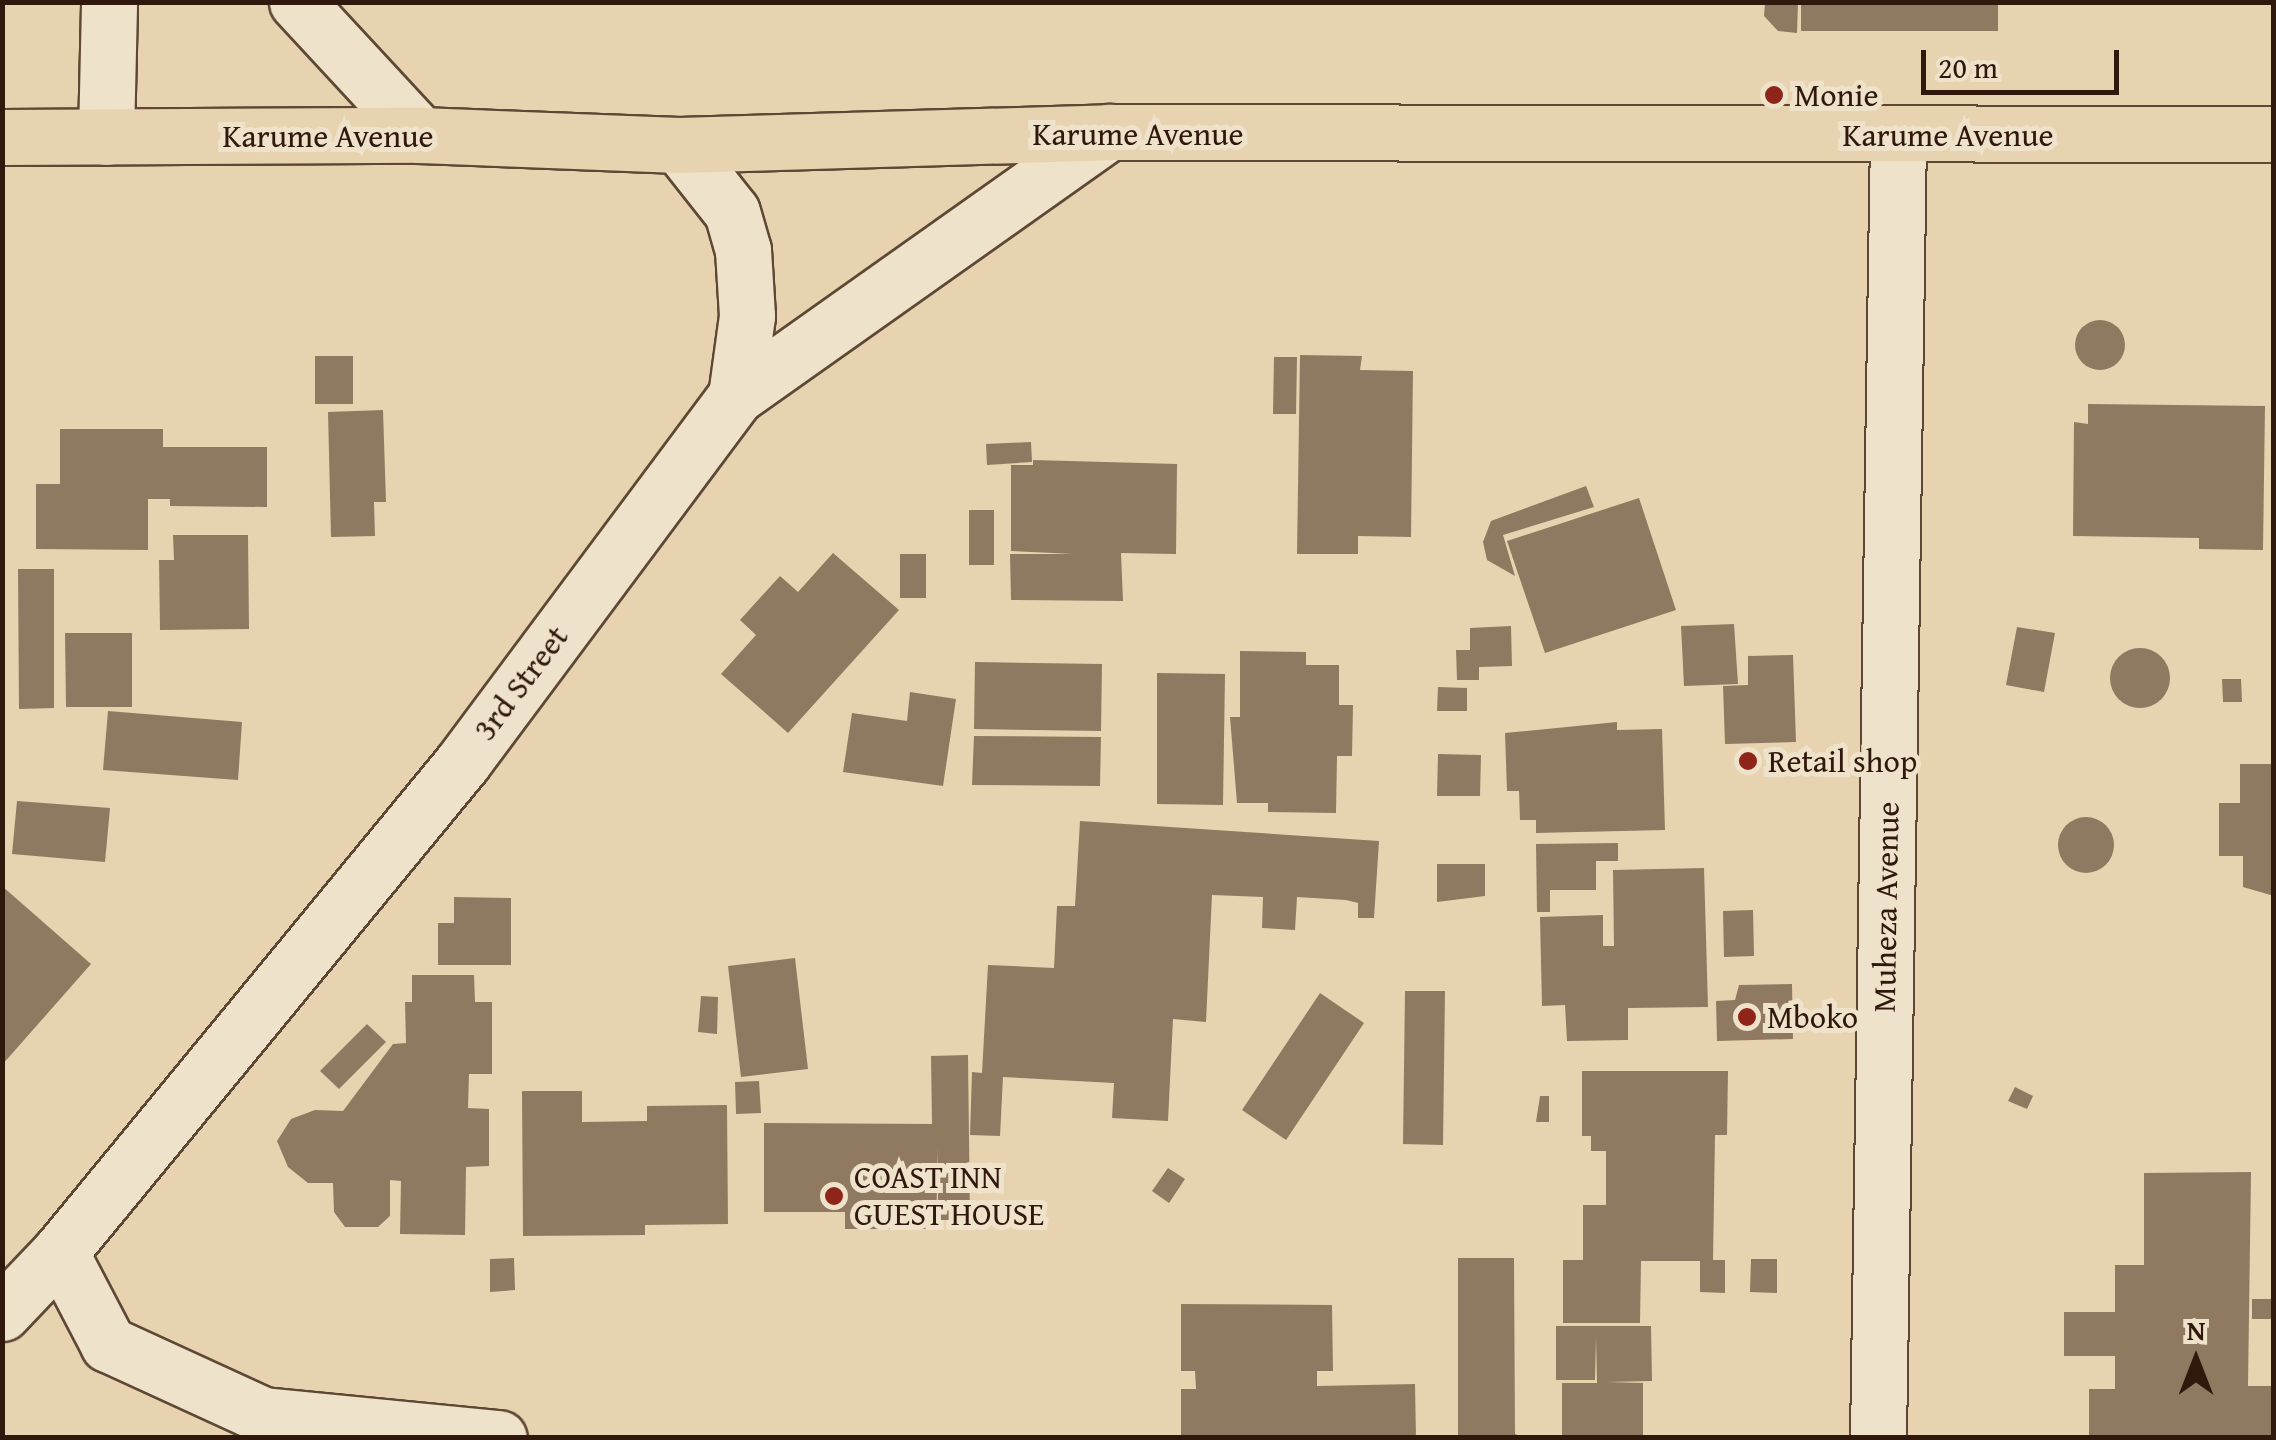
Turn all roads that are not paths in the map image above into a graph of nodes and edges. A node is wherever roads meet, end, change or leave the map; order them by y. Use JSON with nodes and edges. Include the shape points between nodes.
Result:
{"nodes":[{"id":1,"x":109,"y":2,"type":"edge"},
{"id":2,"x":297,"y":2,"type":"edge"},
{"id":3,"x":1110,"y":132,"type":"junction"},
{"id":4,"x":2274,"y":134,"type":"edge"},
{"id":5,"x":420,"y":135,"type":"junction"},
{"id":6,"x":1898,"y":136,"type":"junction"},
{"id":7,"x":2,"y":137,"type":"edge"},
{"id":8,"x":106,"y":137,"type":"junction"},
{"id":9,"x":679,"y":145,"type":"junction"},
{"id":10,"x":736,"y":396,"type":"junction"},
{"id":11,"x":60,"y":1252,"type":"junction"},
{"id":12,"x":4,"y":1309,"type":"edge"},
{"id":13,"x":499,"y":1438,"type":"edge"},
{"id":14,"x":1878,"y":1438,"type":"edge"}],
"edges":[{"from":1,"to":8,"type":"street"},
{"from":2,"to":5,"type":"street"},
{"from":3,"to":6,"type":"main road","name":"Karume Avenue"},
{"from":3,"to":9,"type":"main road","name":"Karume Avenue"},
{"from":3,"to":10,"type":"street","name":"3rd Street"},
{"from":4,"to":6,"type":"main road","name":"Karume Avenue"},
{"from":5,"to":8,"type":"main road","name":"Karume Avenue"},
{"from":5,"to":9,"type":"main road","name":"Karume Avenue"},
{"from":6,"to":14,"type":"street","name":"Muheza Avenue"},
{"from":7,"to":8,"type":"main road","name":"Karume Avenue"},
{"from":9,"to":10,"type":"street","via":[[732,212],[743,250],[747,316]]},
{"from":10,"to":11,"type":"street","name":"3rd Street","via":[[463,762]]},
{"from":11,"to":12,"type":"street","name":"3rd Street"},
{"from":11,"to":13,"type":"street","via":[[108,1344],[263,1415]]}]}
